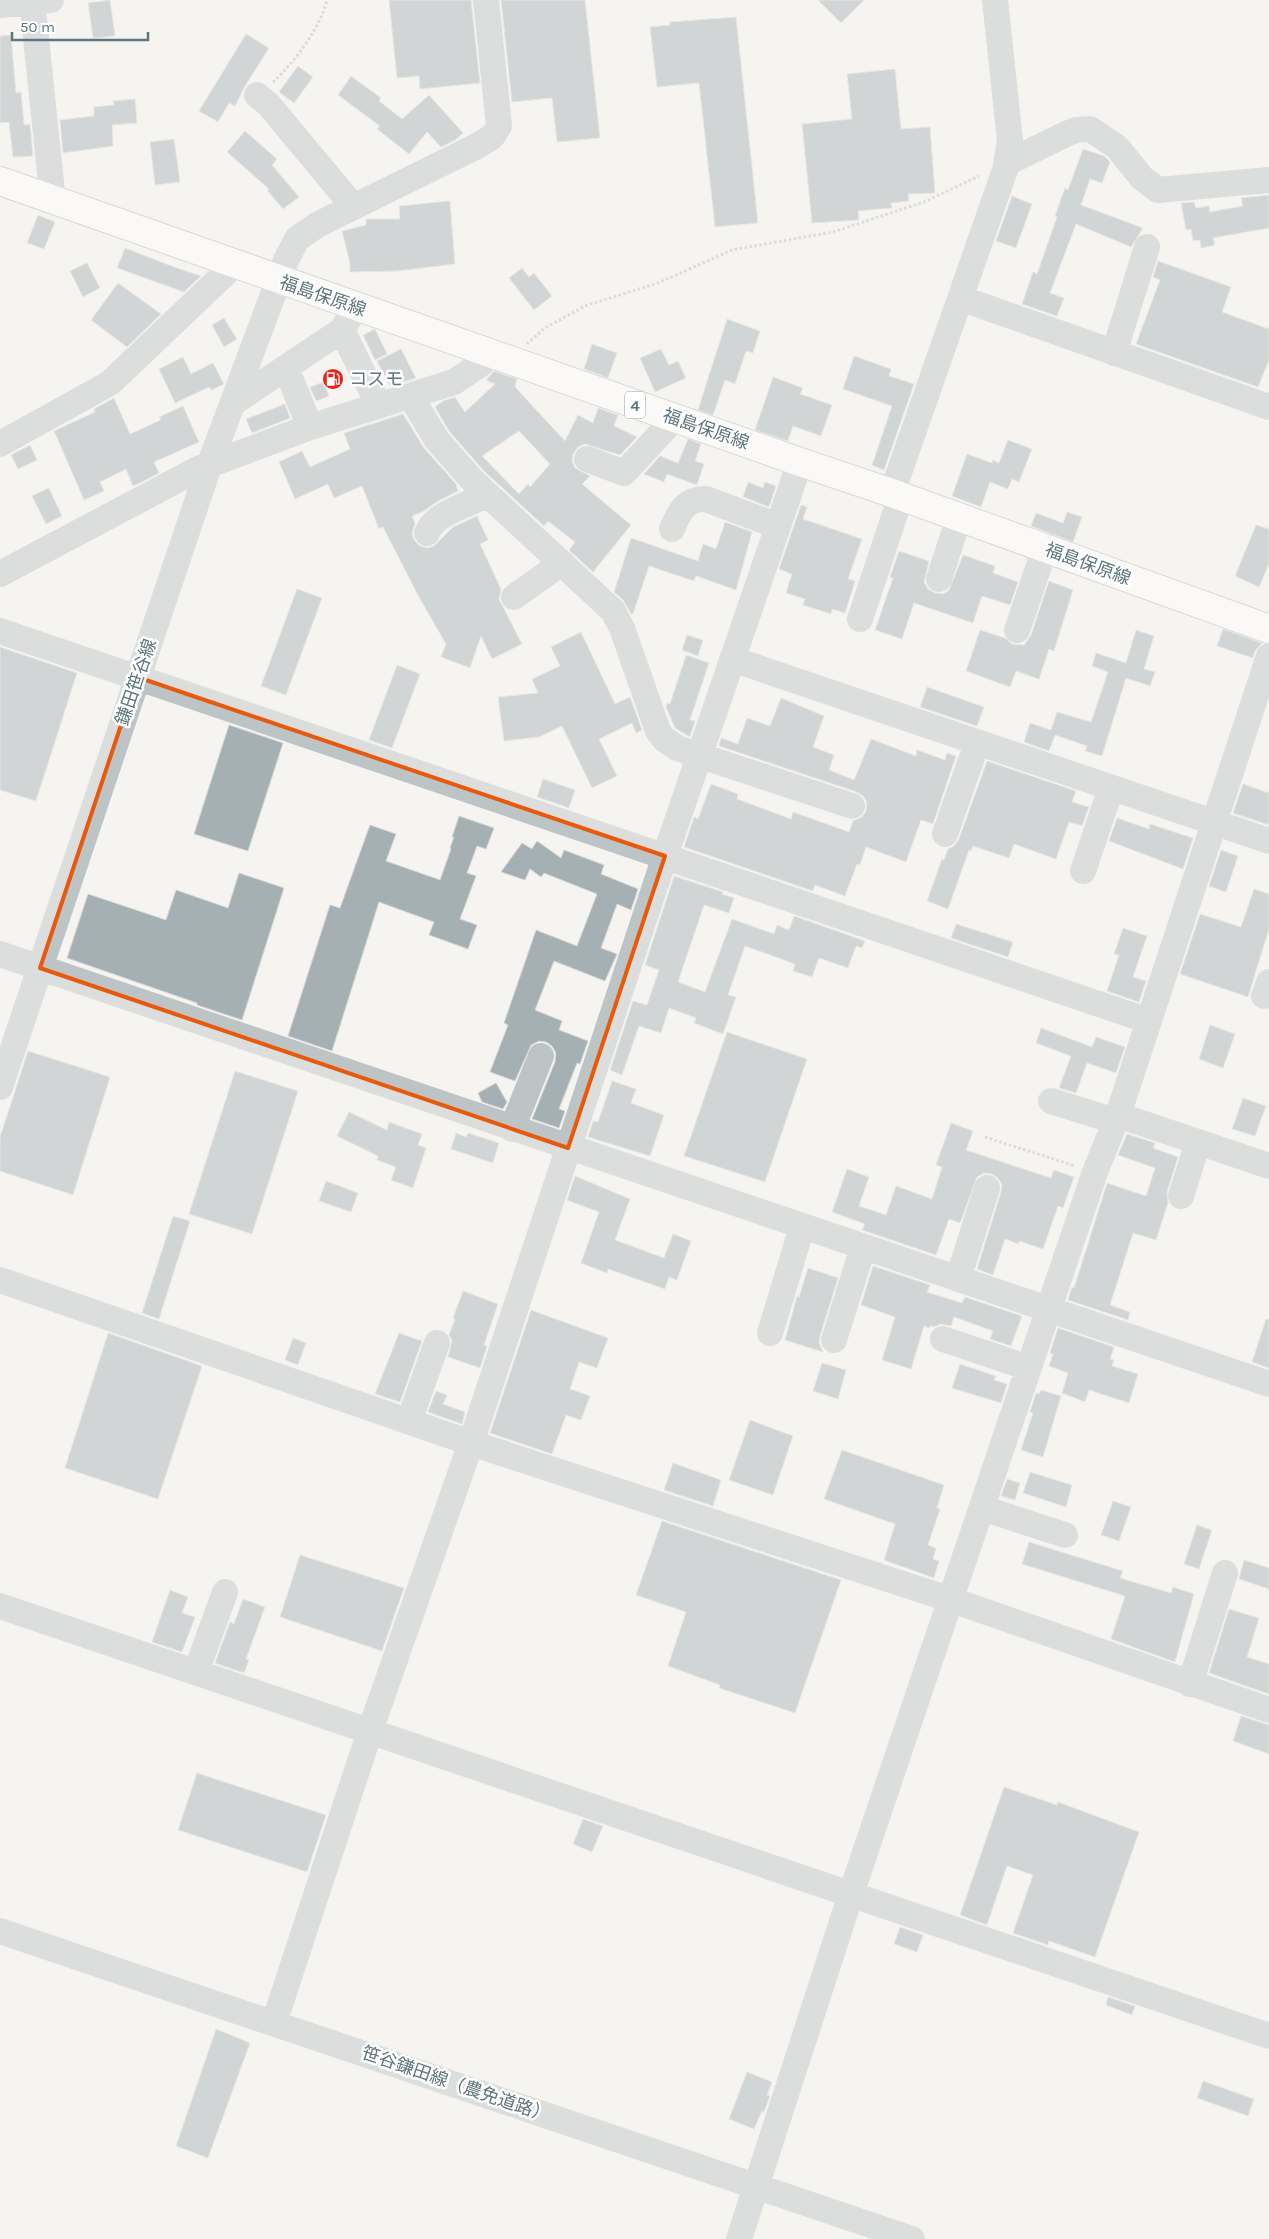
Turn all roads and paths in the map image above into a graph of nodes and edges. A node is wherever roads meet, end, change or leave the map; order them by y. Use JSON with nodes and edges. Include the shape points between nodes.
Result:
{"nodes":[{"id":1,"x":326,"y":0,"type":"edge"},
{"id":2,"x":486,"y":0,"type":"edge"},
{"id":3,"x":995,"y":0,"type":"edge"},
{"id":4,"x":38,"y":1,"type":"edge"},
{"id":5,"x":0,"y":5,"type":"edge"},
{"id":6,"x":257,"y":95,"type":"joint"},
{"id":7,"x":1007,"y":163,"type":"junction"},
{"id":8,"x":1269,"y":180,"type":"edge"},
{"id":9,"x":0,"y":181,"type":"edge"},
{"id":10,"x":53,"y":201,"type":"junction"},
{"id":11,"x":353,"y":206,"type":"junction"},
{"id":12,"x":1147,"y":247,"type":"dead end"},
{"id":13,"x":234,"y":264,"type":"junction"},
{"id":14,"x":278,"y":280,"type":"junction"},
{"id":15,"x":960,"y":298,"type":"junction"},
{"id":16,"x":356,"y":307,"type":"junction"},
{"id":17,"x":342,"y":330,"type":"junction"},
{"id":18,"x":486,"y":353,"type":"junction"},
{"id":19,"x":1114,"y":353,"type":"junction"},
{"id":20,"x":513,"y":362,"type":"junction"},
{"id":21,"x":286,"y":368,"type":"junction"},
{"id":22,"x":412,"y":397,"type":"junction"},
{"id":23,"x":233,"y":403,"type":"junction"},
{"id":24,"x":379,"y":406,"type":"junction"},
{"id":25,"x":1269,"y":407,"type":"edge"},
{"id":26,"x":675,"y":418,"type":"junction"},
{"id":27,"x":310,"y":427,"type":"junction"},
{"id":28,"x":0,"y":444,"type":"edge"},
{"id":29,"x":587,"y":459,"type":"dead end"},
{"id":30,"x":800,"y":462,"type":"junction"},
{"id":31,"x":209,"y":466,"type":"junction"},
{"id":32,"x":487,"y":494,"type":"junction"},
{"id":33,"x":896,"y":494,"type":"junction"},
{"id":34,"x":959,"y":517,"type":"junction"},
{"id":35,"x":778,"y":526,"type":"junction"},
{"id":36,"x":672,"y":529,"type":"dead end"},
{"id":37,"x":427,"y":533,"type":"dead end"},
{"id":38,"x":1044,"y":548,"type":"junction"},
{"id":39,"x":562,"y":563,"type":"junction"},
{"id":40,"x":0,"y":574,"type":"edge"},
{"id":41,"x":939,"y":579,"type":"dead end"},
{"id":42,"x":514,"y":597,"type":"dead end"},
{"id":43,"x":860,"y":619,"type":"dead end"},
{"id":44,"x":1269,"y":629,"type":"edge"},
{"id":45,"x":1017,"y":630,"type":"dead end"},
{"id":46,"x":0,"y":631,"type":"edge"},
{"id":47,"x":1269,"y":656,"type":"edge"},
{"id":48,"x":732,"y":659,"type":"junction"},
{"id":49,"x":137,"y":677,"type":"junction"},
{"id":50,"x":977,"y":743,"type":"junction"},
{"id":51,"x":700,"y":755,"type":"junction"},
{"id":52,"x":1111,"y":788,"type":"junction"},
{"id":53,"x":852,"y":806,"type":"dead end"},
{"id":54,"x":1214,"y":822,"type":"junction"},
{"id":55,"x":946,"y":834,"type":"dead end"},
{"id":56,"x":1269,"y":841,"type":"edge"},
{"id":57,"x":666,"y":856,"type":"junction"},
{"id":58,"x":1083,"y":871,"type":"dead end"},
{"id":59,"x":0,"y":954,"type":"edge"},
{"id":60,"x":40,"y":968,"type":"junction"},
{"id":61,"x":1149,"y":1021,"type":"junction"},
{"id":62,"x":541,"y":1056,"type":"dead end"},
{"id":63,"x":0,"y":1087,"type":"edge"},
{"id":64,"x":1051,"y":1101,"type":"dead end"},
{"id":65,"x":1117,"y":1118,"type":"junction"},
{"id":66,"x":512,"y":1129,"type":"junction"},
{"id":67,"x":985,"y":1137,"type":"dead end"},
{"id":68,"x":1198,"y":1142,"type":"junction"},
{"id":69,"x":568,"y":1148,"type":"junction"},
{"id":70,"x":1269,"y":1166,"type":"edge"},
{"id":71,"x":1095,"y":1172,"type":"junction"},
{"id":72,"x":987,"y":1188,"type":"dead end"},
{"id":73,"x":1181,"y":1196,"type":"dead end"},
{"id":74,"x":802,"y":1227,"type":"junction"},
{"id":75,"x":864,"y":1247,"type":"junction"},
{"id":76,"x":958,"y":1279,"type":"junction"},
{"id":77,"x":0,"y":1280,"type":"edge"},
{"id":78,"x":1049,"y":1309,"type":"junction"},
{"id":79,"x":770,"y":1333,"type":"dead end"},
{"id":80,"x":943,"y":1339,"type":"dead end"},
{"id":81,"x":834,"y":1340,"type":"dead end"},
{"id":82,"x":437,"y":1343,"type":"dead end"},
{"id":83,"x":1029,"y":1368,"type":"junction"},
{"id":84,"x":1269,"y":1384,"type":"edge"},
{"id":85,"x":409,"y":1421,"type":"junction"},
{"id":86,"x":471,"y":1442,"type":"junction"},
{"id":87,"x":982,"y":1508,"type":"junction"},
{"id":88,"x":1065,"y":1535,"type":"dead end"},
{"id":89,"x":1225,"y":1572,"type":"dead end"},
{"id":90,"x":225,"y":1592,"type":"dead end"},
{"id":91,"x":952,"y":1600,"type":"junction"},
{"id":92,"x":0,"y":1606,"type":"edge"},
{"id":93,"x":196,"y":1672,"type":"junction"},
{"id":94,"x":1190,"y":1684,"type":"junction"},
{"id":95,"x":1269,"y":1710,"type":"edge"},
{"id":96,"x":370,"y":1731,"type":"junction"},
{"id":97,"x":851,"y":1894,"type":"junction"},
{"id":98,"x":0,"y":1931,"type":"edge"},
{"id":99,"x":274,"y":2022,"type":"junction"},
{"id":100,"x":1269,"y":2036,"type":"edge"},
{"id":101,"x":757,"y":2186,"type":"junction"},
{"id":102,"x":739,"y":2239,"type":"edge"},
{"id":103,"x":912,"y":2239,"type":"edge"}],
"edges":[{"from":1,"to":6,"type":"path","via":[[321,17],[283,73]]},
{"from":2,"to":11,"type":"street","name":"鎌田笹谷線","via":[[497,132],[477,146]]},
{"from":3,"to":7,"type":"street","via":[[1010,141]]},
{"from":4,"to":5,"type":"street"},
{"from":4,"to":10,"type":"street"},
{"from":6,"to":11,"type":"street"},
{"from":7,"to":8,"type":"street","via":[[1066,134],[1090,129],[1117,147],[1142,178],[1158,190]]},
{"from":7,"to":15,"type":"street"},
{"from":7,"to":20,"type":"path","via":[[924,202],[892,213],[833,232],[732,250],[658,282],[585,306],[545,328],[524,346]]},
{"from":9,"to":10,"type":"main road","name":"福島保原線","number":"4"},
{"from":10,"to":13,"type":"main road","name":"福島保原線","number":"4"},
{"from":11,"to":14,"type":"street","name":"鎌田笹谷線","via":[[297,238]]},
{"from":12,"to":19,"type":"street"},
{"from":13,"to":14,"type":"main road","name":"福島保原線","number":"4"},
{"from":13,"to":28,"type":"street","via":[[110,383]]},
{"from":14,"to":16,"type":"main road","name":"福島保原線","number":"4"},
{"from":14,"to":23,"type":"street","name":"鎌田笹谷線"},
{"from":15,"to":19,"type":"street"},
{"from":15,"to":33,"type":"street"},
{"from":16,"to":17,"type":"street"},
{"from":16,"to":18,"type":"main road","name":"福島保原線","number":"4"},
{"from":17,"to":21,"type":"street"},
{"from":17,"to":24,"type":"street"},
{"from":18,"to":20,"type":"main road","name":"福島保原線","number":"4"},
{"from":18,"to":22,"type":"street","via":[[481,364],[454,382]]},
{"from":19,"to":25,"type":"street"},
{"from":20,"to":26,"type":"main road","name":"福島保原線","number":"4"},
{"from":21,"to":23,"type":"street"},
{"from":21,"to":27,"type":"street"},
{"from":22,"to":24,"type":"street"},
{"from":22,"to":32,"type":"street","via":[[437,440]]},
{"from":23,"to":31,"type":"street","name":"鎌田笹谷線"},
{"from":24,"to":27,"type":"street"},
{"from":26,"to":29,"type":"street","via":[[624,473]]},
{"from":26,"to":30,"type":"main road","name":"福島保原線","number":"4"},
{"from":27,"to":31,"type":"street"},
{"from":30,"to":33,"type":"main road","name":"福島保原線","number":"4"},
{"from":30,"to":35,"type":"street"},
{"from":31,"to":40,"type":"street","via":[[184,475]]},
{"from":31,"to":49,"type":"street","name":"鎌田笹谷線"},
{"from":32,"to":37,"type":"street","via":[[440,517]]},
{"from":32,"to":39,"type":"street"},
{"from":33,"to":34,"type":"main road","name":"福島保原線","number":"4"},
{"from":33,"to":43,"type":"street"},
{"from":34,"to":38,"type":"main road","name":"福島保原線","number":"4"},
{"from":34,"to":41,"type":"street"},
{"from":35,"to":36,"type":"street","via":[[696,498],[683,507]]},
{"from":35,"to":48,"type":"street"},
{"from":38,"to":44,"type":"main road","name":"福島保原線","number":"4"},
{"from":38,"to":45,"type":"street"},
{"from":39,"to":42,"type":"street"},
{"from":39,"to":51,"type":"street","via":[[608,604],[619,620],[661,736],[677,748]]},
{"from":46,"to":49,"type":"street"},
{"from":47,"to":54,"type":"street"},
{"from":48,"to":50,"type":"street"},
{"from":48,"to":51,"type":"street"},
{"from":49,"to":57,"type":"street"},
{"from":49,"to":60,"type":"street","name":"鎌田笹谷線"},
{"from":50,"to":52,"type":"street"},
{"from":50,"to":55,"type":"street"},
{"from":51,"to":53,"type":"street"},
{"from":51,"to":57,"type":"street"},
{"from":52,"to":54,"type":"street"},
{"from":52,"to":58,"type":"street"},
{"from":54,"to":56,"type":"street"},
{"from":54,"to":61,"type":"street"},
{"from":57,"to":61,"type":"street"},
{"from":57,"to":69,"type":"street"},
{"from":59,"to":60,"type":"street"},
{"from":60,"to":63,"type":"street","name":"鎌田笹谷線"},
{"from":60,"to":66,"type":"street"},
{"from":61,"to":65,"type":"street"},
{"from":62,"to":66,"type":"street"},
{"from":64,"to":65,"type":"street"},
{"from":65,"to":68,"type":"street"},
{"from":65,"to":71,"type":"street"},
{"from":66,"to":69,"type":"street"},
{"from":67,"to":71,"type":"path"},
{"from":68,"to":70,"type":"street"},
{"from":68,"to":73,"type":"street"},
{"from":69,"to":74,"type":"street"},
{"from":69,"to":86,"type":"street"},
{"from":71,"to":78,"type":"street"},
{"from":72,"to":76,"type":"street"},
{"from":74,"to":75,"type":"street"},
{"from":74,"to":79,"type":"street"},
{"from":75,"to":76,"type":"street"},
{"from":75,"to":81,"type":"street"},
{"from":76,"to":78,"type":"street"},
{"from":77,"to":85,"type":"street"},
{"from":78,"to":83,"type":"street"},
{"from":78,"to":84,"type":"street"},
{"from":80,"to":83,"type":"street"},
{"from":82,"to":85,"type":"street"},
{"from":83,"to":87,"type":"street"},
{"from":85,"to":86,"type":"street"},
{"from":86,"to":91,"type":"street"},
{"from":86,"to":96,"type":"street"},
{"from":87,"to":88,"type":"street"},
{"from":87,"to":91,"type":"street"},
{"from":89,"to":94,"type":"street"},
{"from":90,"to":93,"type":"street"},
{"from":91,"to":94,"type":"street"},
{"from":91,"to":97,"type":"street"},
{"from":92,"to":93,"type":"street"},
{"from":93,"to":96,"type":"street"},
{"from":94,"to":95,"type":"street"},
{"from":96,"to":97,"type":"street"},
{"from":96,"to":99,"type":"street"},
{"from":97,"to":100,"type":"street"},
{"from":97,"to":101,"type":"street"},
{"from":98,"to":99,"type":"street","name":"笹谷鎌田線（農免道路）"},
{"from":99,"to":101,"type":"street","name":"笹谷鎌田線（農免道路）"},
{"from":101,"to":102,"type":"street"},
{"from":101,"to":103,"type":"street","name":"笹谷鎌田線（農免道路）"}]}
